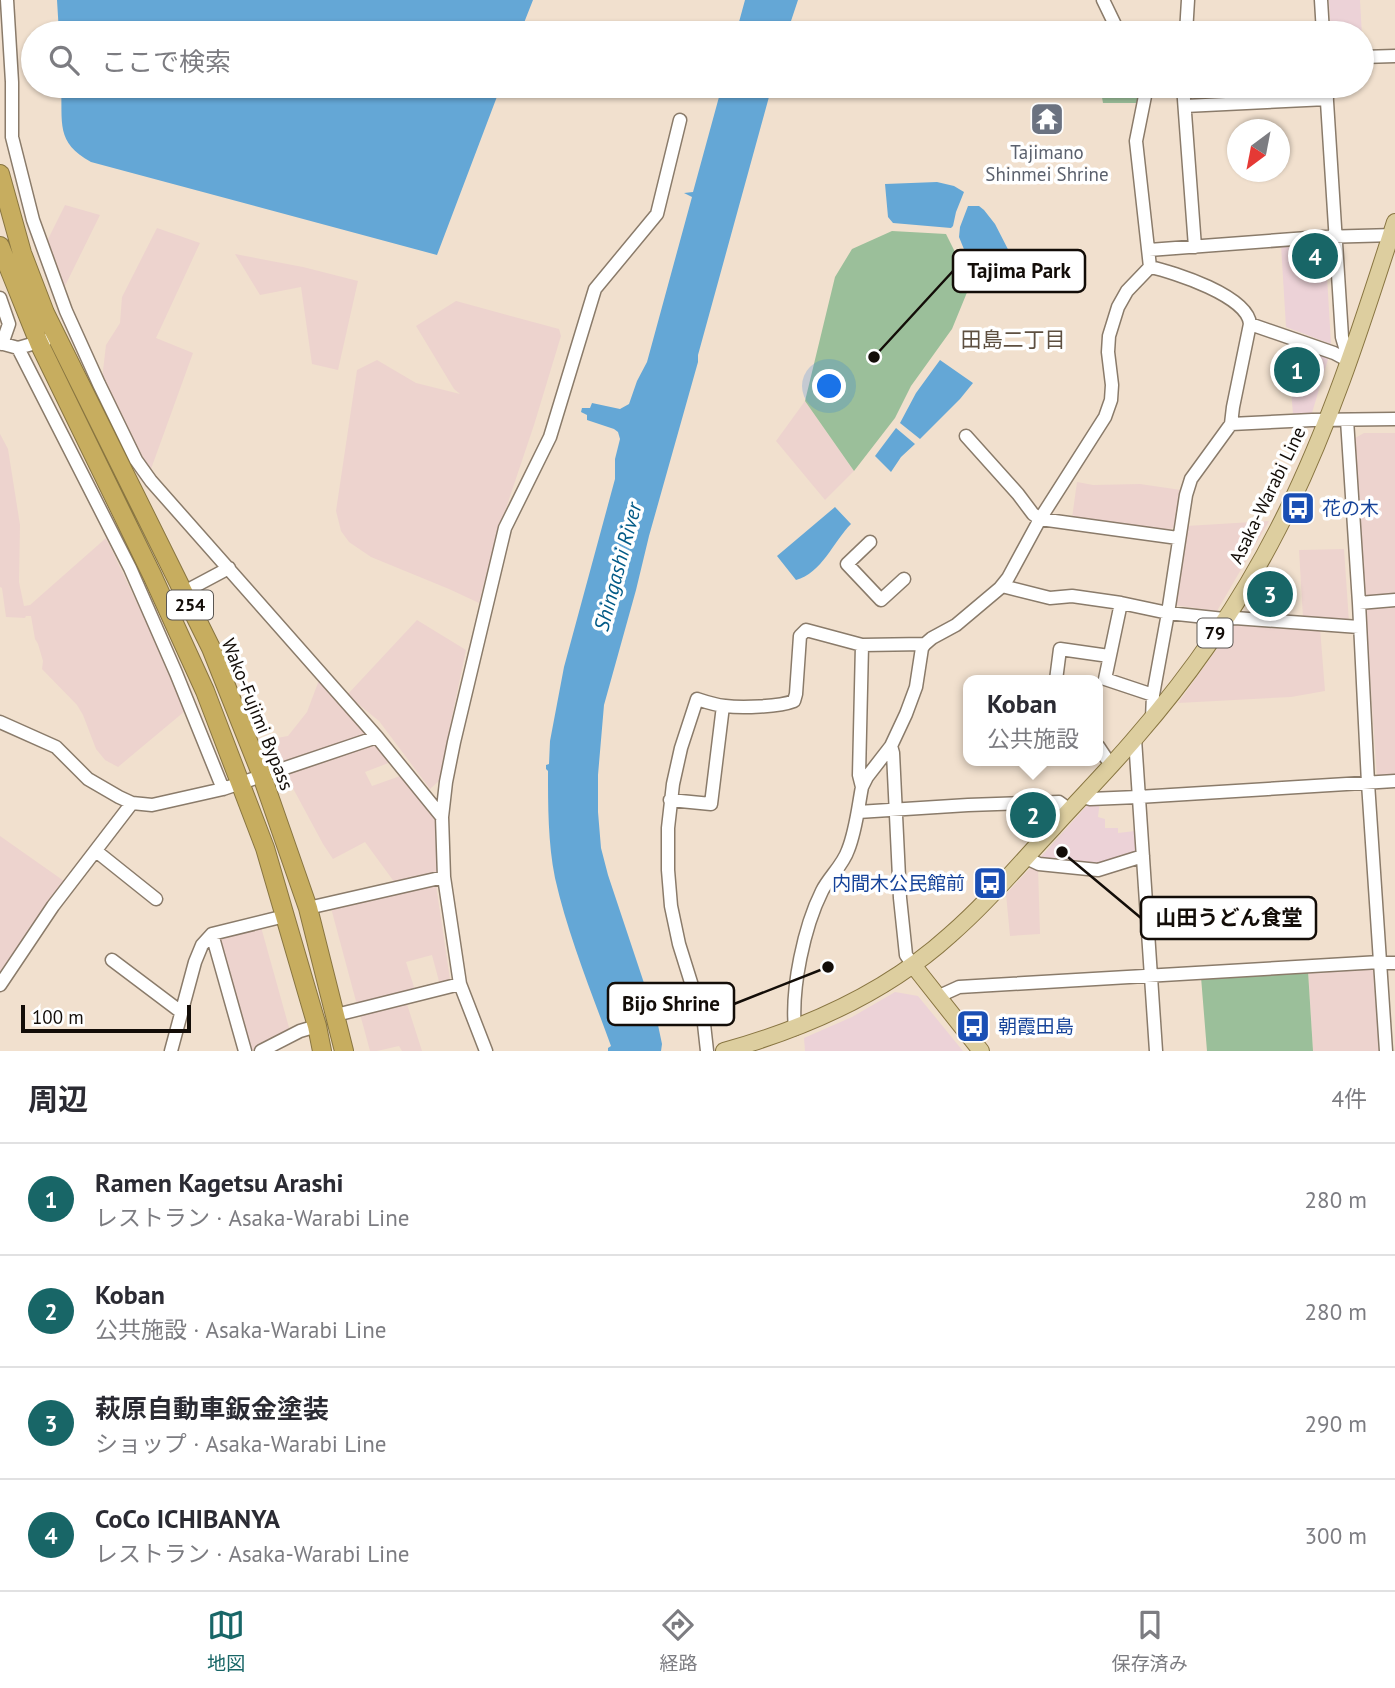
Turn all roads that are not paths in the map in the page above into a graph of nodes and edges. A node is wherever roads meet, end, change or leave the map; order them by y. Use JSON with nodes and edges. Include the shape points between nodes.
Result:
{"nodes":[{"id":1,"x":7,"y":0,"type":"edge"},
{"id":2,"x":1103,"y":0,"type":"edge"},
{"id":3,"x":1188,"y":0,"type":"edge"},
{"id":4,"x":1321,"y":0,"type":"edge"},
{"id":5,"x":1113,"y":21,"type":"edge"},
{"id":6,"x":1187,"y":21,"type":"edge"},
{"id":7,"x":1322,"y":21,"type":"edge"},
{"id":8,"x":1395,"y":56,"type":"edge"},
{"id":9,"x":1374,"y":57,"type":"edge"},
{"id":10,"x":1145,"y":98,"type":"edge"},
{"id":11,"x":1184,"y":98,"type":"edge"},
{"id":12,"x":1266,"y":98,"type":"edge"},
{"id":13,"x":1327,"y":98,"type":"edge"},
{"id":14,"x":1185,"y":106,"type":"junction"},
{"id":15,"x":680,"y":120,"type":"dead end"},
{"id":16,"x":0,"y":174,"type":"edge"},
{"id":17,"x":1394,"y":231,"type":"edge"},
{"id":18,"x":1336,"y":236,"type":"junction"},
{"id":19,"x":0,"y":246,"type":"edge"},
{"id":20,"x":1195,"y":247,"type":"junction"},
{"id":21,"x":1149,"y":250,"type":"junction"},
{"id":22,"x":1150,"y":267,"type":"junction"},
{"id":23,"x":0,"y":298,"type":"edge"},
{"id":24,"x":1250,"y":324,"type":"junction"},
{"id":25,"x":56,"y":335,"type":"junction"},
{"id":26,"x":1,"y":343,"type":"edge"},
{"id":27,"x":39,"y":343,"type":"junction"},
{"id":28,"x":18,"y":348,"type":"junction"},
{"id":29,"x":1349,"y":361,"type":"junction"},
{"id":30,"x":1395,"y":419,"type":"edge"},
{"id":31,"x":1326,"y":420,"type":"junction"},
{"id":32,"x":1347,"y":420,"type":"junction"},
{"id":33,"x":1231,"y":424,"type":"junction"},
{"id":34,"x":966,"y":436,"type":"dead end"},
{"id":35,"x":1040,"y":519,"type":"junction"},
{"id":36,"x":1178,"y":538,"type":"junction"},
{"id":37,"x":870,"y":542,"type":"dead end"},
{"id":38,"x":229,"y":568,"type":"junction"},
{"id":39,"x":904,"y":579,"type":"dead end"},
{"id":40,"x":1002,"y":586,"type":"junction"},
{"id":41,"x":184,"y":592,"type":"junction"},
{"id":42,"x":1395,"y":600,"type":"edge"},
{"id":43,"x":1121,"y":603,"type":"junction"},
{"id":44,"x":1359,"y":603,"type":"junction"},
{"id":45,"x":1168,"y":613,"type":"junction"},
{"id":46,"x":1224,"y":619,"type":"junction"},
{"id":47,"x":1359,"y":627,"type":"junction"},
{"id":48,"x":925,"y":644,"type":"junction"},
{"id":49,"x":862,"y":645,"type":"junction"},
{"id":50,"x":1109,"y":656,"type":"junction"},
{"id":51,"x":1057,"y":675,"type":"edge"},
{"id":52,"x":1153,"y":695,"type":"junction"},
{"id":53,"x":723,"y":706,"type":"junction"},
{"id":54,"x":1152,"y":719,"type":"junction"},
{"id":55,"x":0,"y":722,"type":"edge"},
{"id":56,"x":377,"y":737,"type":"junction"},
{"id":57,"x":1135,"y":739,"type":"junction"},
{"id":58,"x":891,"y":746,"type":"junction"},
{"id":59,"x":1103,"y":754,"type":"edge"},
{"id":60,"x":1112,"y":763,"type":"junction"},
{"id":61,"x":262,"y":776,"type":"junction"},
{"id":62,"x":1395,"y":781,"type":"edge"},
{"id":63,"x":1368,"y":783,"type":"junction"},
{"id":64,"x":231,"y":786,"type":"junction"},
{"id":65,"x":862,"y":787,"type":"junction"},
{"id":66,"x":1082,"y":797,"type":"junction"},
{"id":67,"x":1138,"y":797,"type":"junction"},
{"id":68,"x":670,"y":800,"type":"junction"},
{"id":69,"x":132,"y":803,"type":"junction"},
{"id":70,"x":896,"y":810,"type":"junction"},
{"id":71,"x":1070,"y":810,"type":"junction"},
{"id":72,"x":858,"y":812,"type":"junction"},
{"id":73,"x":442,"y":817,"type":"junction"},
{"id":74,"x":96,"y":851,"type":"junction"},
{"id":75,"x":1143,"y":856,"type":"junction"},
{"id":76,"x":1026,"y":858,"type":"junction"},
{"id":77,"x":444,"y":877,"type":"junction"},
{"id":78,"x":156,"y":899,"type":"dead end"},
{"id":79,"x":308,"y":908,"type":"junction"},
{"id":80,"x":285,"y":916,"type":"junction"},
{"id":81,"x":212,"y":934,"type":"junction"},
{"id":82,"x":112,"y":960,"type":"dead end"},
{"id":83,"x":1380,"y":962,"type":"junction"},
{"id":84,"x":1395,"y":963,"type":"edge"},
{"id":85,"x":913,"y":965,"type":"junction"},
{"id":86,"x":1151,"y":976,"type":"junction"},
{"id":87,"x":460,"y":984,"type":"junction"},
{"id":88,"x":0,"y":985,"type":"edge"},
{"id":89,"x":937,"y":997,"type":"junction"},
{"id":90,"x":181,"y":1012,"type":"junction"},
{"id":91,"x":336,"y":1015,"type":"junction"},
{"id":92,"x":317,"y":1026,"type":"junction"},
{"id":93,"x":795,"y":1028,"type":"junction"},
{"id":94,"x":171,"y":1051,"type":"edge"},
{"id":95,"x":245,"y":1051,"type":"edge"},
{"id":96,"x":261,"y":1051,"type":"edge"},
{"id":97,"x":322,"y":1051,"type":"edge"},
{"id":98,"x":344,"y":1051,"type":"edge"},
{"id":99,"x":486,"y":1051,"type":"edge"},
{"id":100,"x":707,"y":1051,"type":"edge"},
{"id":101,"x":724,"y":1051,"type":"edge"},
{"id":102,"x":981,"y":1051,"type":"edge"},
{"id":103,"x":1156,"y":1051,"type":"edge"},
{"id":104,"x":1386,"y":1051,"type":"edge"}],
"edges":[{"from":1,"to":38,"type":"street","via":[[12,137],[33,220],[66,310],[142,470]]},
{"from":2,"to":5,"type":"street"},
{"from":3,"to":6,"type":"street"},
{"from":4,"to":7,"type":"street"},
{"from":8,"to":9,"type":"street"},
{"from":10,"to":21,"type":"street","via":[[1136,141]]},
{"from":11,"to":14,"type":"street"},
{"from":12,"to":14,"type":"street"},
{"from":13,"to":18,"type":"street"},
{"from":14,"to":20,"type":"street"},
{"from":15,"to":73,"type":"street","via":[[657,214],[595,289],[550,437],[505,528],[454,742]]},
{"from":16,"to":25,"type":"highway","name":"Wako-Fujimi Bypass","number":"254","via":[[22,253]]},
{"from":17,"to":18,"type":"street"},
{"from":17,"to":29,"type":"main road","name":"Asaka-Warabi Line","number":"79"},
{"from":18,"to":20,"type":"street"},
{"from":18,"to":29,"type":"street","via":[[1342,337]]},
{"from":19,"to":27,"type":"highway","number":"254"},
{"from":20,"to":21,"type":"street"},
{"from":21,"to":22,"type":"street"},
{"from":22,"to":24,"type":"street","via":[[1220,293],[1244,309]]},
{"from":22,"to":35,"type":"street","via":[[1126,291],[1109,336],[1112,385],[1105,417]]},
{"from":23,"to":26,"type":"street","via":[[9,324]]},
{"from":24,"to":29,"type":"street"},
{"from":24,"to":33,"type":"street"},
{"from":25,"to":27,"type":"street"},
{"from":25,"to":41,"type":"highway","name":"Wako-Fujimi Bypass","number":"254"},
{"from":26,"to":28,"type":"street"},
{"from":27,"to":28,"type":"street"},
{"from":27,"to":64,"type":"highway","number":"254","via":[[205,691]]},
{"from":28,"to":64,"type":"street","via":[[130,568]]},
{"from":29,"to":31,"type":"main road","name":"Asaka-Warabi Line","number":"79"},
{"from":30,"to":32,"type":"street"},
{"from":31,"to":32,"type":"street"},
{"from":31,"to":33,"type":"street"},
{"from":31,"to":46,"type":"main road","name":"Asaka-Warabi Line","number":"79","via":[[1278,529]]},
{"from":32,"to":44,"type":"street"},
{"from":33,"to":36,"type":"street","via":[[1191,479]]},
{"from":34,"to":35,"type":"street"},
{"from":35,"to":36,"type":"street"},
{"from":35,"to":40,"type":"street"},
{"from":36,"to":45,"type":"street"},
{"from":37,"to":39,"type":"street","via":[[847,564],[881,600]]},
{"from":38,"to":41,"type":"street"},
{"from":38,"to":56,"type":"street"},
{"from":40,"to":43,"type":"street","via":[[1050,597]]},
{"from":40,"to":48,"type":"street"},
{"from":41,"to":61,"type":"highway","name":"Wako-Fujimi Bypass","number":"254"},
{"from":42,"to":44,"type":"street"},
{"from":43,"to":45,"type":"street"},
{"from":43,"to":50,"type":"street"},
{"from":44,"to":47,"type":"street"},
{"from":45,"to":46,"type":"street"},
{"from":45,"to":52,"type":"street"},
{"from":46,"to":47,"type":"street"},
{"from":46,"to":54,"type":"main road","name":"Asaka-Warabi Line","number":"79"},
{"from":47,"to":63,"type":"street"},
{"from":48,"to":49,"type":"street"},
{"from":48,"to":58,"type":"street","via":[[916,687]]},
{"from":49,"to":53,"type":"street","via":[[806,630],[800,636],[794,701]]},
{"from":49,"to":65,"type":"street"},
{"from":50,"to":51,"type":"street","via":[[1060,649]]},
{"from":50,"to":52,"type":"street","via":[[1105,679]]},
{"from":52,"to":54,"type":"street"},
{"from":53,"to":68,"type":"street","via":[[697,699]]},
{"from":53,"to":68,"type":"street","via":[[711,804]]},
{"from":54,"to":57,"type":"main road","name":"Asaka-Warabi Line","number":"79"},
{"from":55,"to":69,"type":"street","via":[[56,747],[88,779]]},
{"from":56,"to":61,"type":"street"},
{"from":56,"to":73,"type":"street"},
{"from":57,"to":60,"type":"main road","name":"Asaka-Warabi Line","number":"79"},
{"from":57,"to":67,"type":"street"},
{"from":58,"to":65,"type":"street"},
{"from":58,"to":70,"type":"street"},
{"from":59,"to":60,"type":"street"},
{"from":60,"to":66,"type":"main road","name":"Asaka-Warabi Line","number":"79"},
{"from":61,"to":64,"type":"street"},
{"from":61,"to":79,"type":"highway","name":"Wako-Fujimi Bypass","number":"254"},
{"from":62,"to":63,"type":"street"},
{"from":63,"to":67,"type":"street"},
{"from":63,"to":83,"type":"street"},
{"from":64,"to":69,"type":"street","via":[[152,805]]},
{"from":64,"to":80,"type":"highway","number":"254","via":[[265,848]]},
{"from":65,"to":72,"type":"street"},
{"from":66,"to":67,"type":"street"},
{"from":66,"to":71,"type":"main road","name":"Asaka-Warabi Line","number":"79"},
{"from":67,"to":75,"type":"street"},
{"from":68,"to":100,"type":"street","via":[[671,906],[704,1024]]},
{"from":69,"to":74,"type":"street"},
{"from":70,"to":71,"type":"street","via":[[1059,802]]},
{"from":70,"to":72,"type":"street"},
{"from":70,"to":85,"type":"street","via":[[906,955]]},
{"from":71,"to":76,"type":"main road","name":"Asaka-Warabi Line","number":"79"},
{"from":72,"to":93,"type":"street","via":[[847,854],[821,894],[806,936]]},
{"from":73,"to":77,"type":"street"},
{"from":74,"to":78,"type":"street"},
{"from":74,"to":88,"type":"street"},
{"from":75,"to":76,"type":"street","via":[[1098,870],[1039,864]]},
{"from":75,"to":86,"type":"street"},
{"from":76,"to":85,"type":"main road","name":"Asaka-Warabi Line","number":"79","via":[[949,937]]},
{"from":77,"to":79,"type":"street"},
{"from":77,"to":87,"type":"street"},
{"from":79,"to":91,"type":"highway","name":"Wako-Fujimi Bypass","number":"254"},
{"from":80,"to":81,"type":"street"},
{"from":80,"to":92,"type":"highway","number":"254"},
{"from":81,"to":90,"type":"street","via":[[195,962]]},
{"from":81,"to":95,"type":"street"},
{"from":82,"to":90,"type":"street"},
{"from":83,"to":84,"type":"street"},
{"from":83,"to":86,"type":"street"},
{"from":83,"to":104,"type":"street"},
{"from":85,"to":89,"type":"main road"},
{"from":85,"to":93,"type":"main road","name":"Asaka-Warabi Line","number":"79","via":[[848,1005]]},
{"from":86,"to":89,"type":"street","via":[[959,987]]},
{"from":86,"to":103,"type":"street"},
{"from":87,"to":91,"type":"street"},
{"from":87,"to":99,"type":"street"},
{"from":89,"to":102,"type":"main road"},
{"from":90,"to":94,"type":"street"},
{"from":91,"to":98,"type":"highway","name":"Wako-Fujimi Bypass","number":"254"},
{"from":92,"to":96,"type":"street"},
{"from":92,"to":97,"type":"highway","number":"254"},
{"from":93,"to":101,"type":"main road","name":"Asaka-Warabi Line","number":"79"}]}
